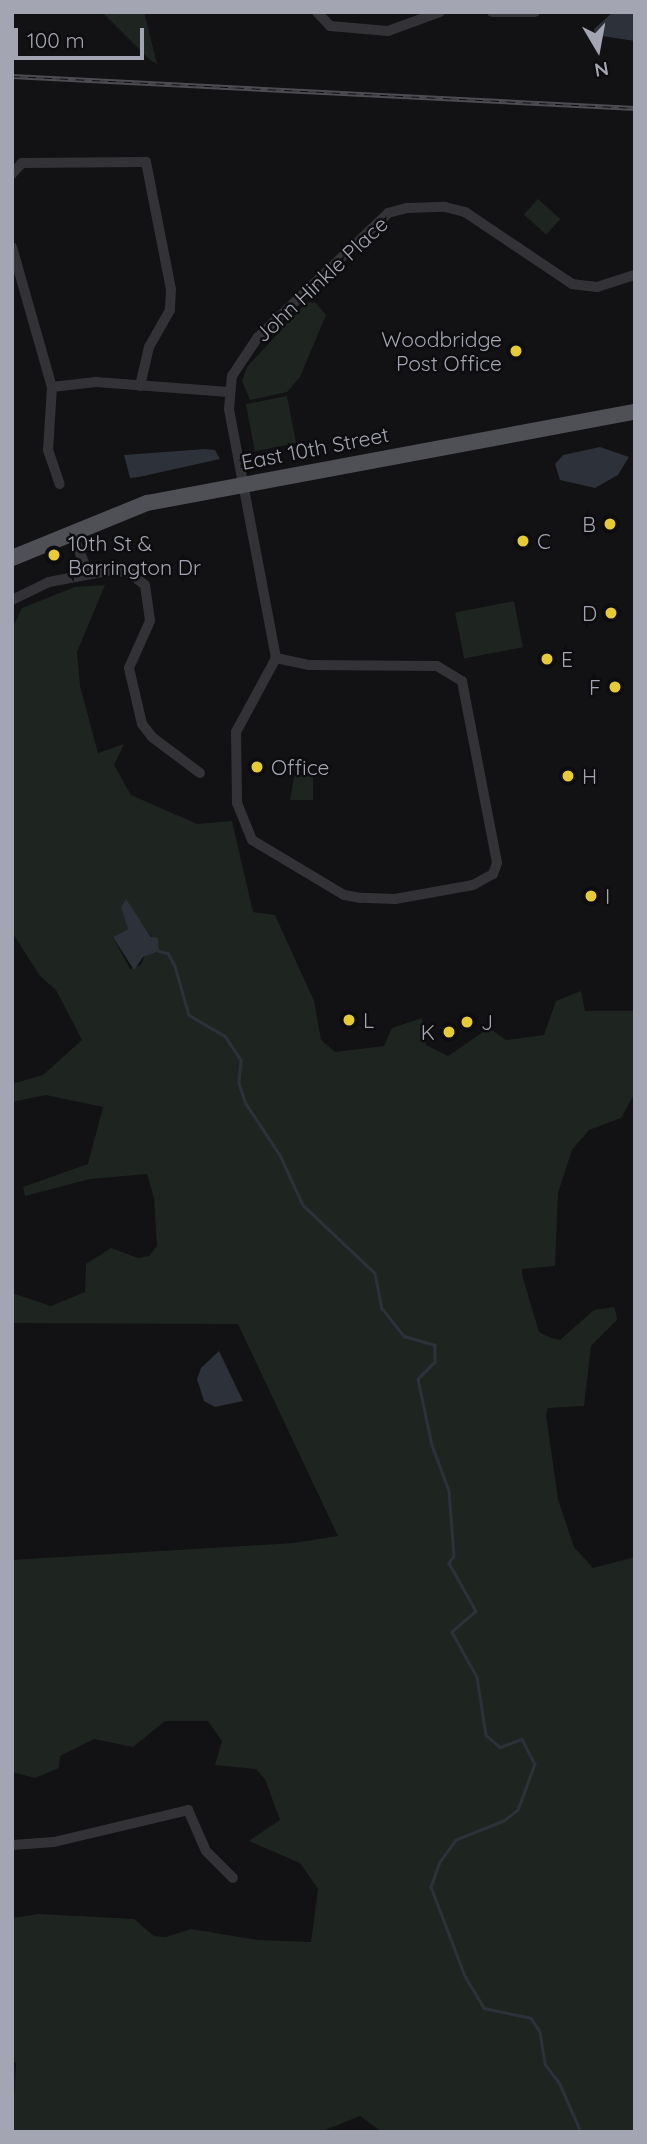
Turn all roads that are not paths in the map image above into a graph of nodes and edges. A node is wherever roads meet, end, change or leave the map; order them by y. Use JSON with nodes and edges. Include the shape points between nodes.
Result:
{"nodes":[{"id":1,"x":317,"y":12,"type":"edge"},
{"id":2,"x":440,"y":12,"type":"edge"},
{"id":3,"x":492,"y":12,"type":"edge"},
{"id":4,"x":535,"y":12,"type":"edge"},
{"id":5,"x":12,"y":174,"type":"edge"},
{"id":6,"x":12,"y":247,"type":"edge"},
{"id":7,"x":635,"y":275,"type":"edge"},
{"id":8,"x":140,"y":386,"type":"junction"},
{"id":9,"x":52,"y":387,"type":"junction"},
{"id":10,"x":229,"y":392,"type":"junction"},
{"id":11,"x":635,"y":412,"type":"edge"},
{"id":12,"x":244,"y":482,"type":"junction"},
{"id":13,"x":60,"y":484,"type":"dead end"},
{"id":14,"x":72,"y":534,"type":"junction"},
{"id":15,"x":12,"y":558,"type":"edge"},
{"id":16,"x":88,"y":572,"type":"junction"},
{"id":17,"x":12,"y":600,"type":"edge"},
{"id":18,"x":276,"y":658,"type":"junction"},
{"id":19,"x":200,"y":773,"type":"dead end"},
{"id":20,"x":12,"y":1845,"type":"edge"},
{"id":21,"x":233,"y":1878,"type":"dead end"}],
"edges":[{"from":1,"to":2,"type":"street","via":[[330,26],[388,31]]},
{"from":3,"to":4,"type":"street"},
{"from":5,"to":8,"type":"street","via":[[22,163],[146,162],[171,289],[170,310],[149,347]]},
{"from":6,"to":9,"type":"street"},
{"from":7,"to":10,"type":"street","name":"John Hinkle Place","via":[[597,287],[572,284],[465,212],[444,207],[388,213],[258,337],[240,360]]},
{"from":8,"to":9,"type":"street","via":[[96,382]]},
{"from":8,"to":10,"type":"street"},
{"from":9,"to":13,"type":"street","via":[[48,450]]},
{"from":10,"to":12,"type":"street","name":"John Hinkle Place"},
{"from":11,"to":12,"type":"main road","name":"East 10th Street"},
{"from":12,"to":14,"type":"main road","name":"East 10th Street","via":[[147,503]]},
{"from":12,"to":18,"type":"street","name":"John Hinkle Place"},
{"from":14,"to":15,"type":"main road","name":"East 10th Street"},
{"from":14,"to":16,"type":"street"},
{"from":16,"to":17,"type":"street","via":[[39,585]]},
{"from":16,"to":19,"type":"street","via":[[130,573],[145,585],[150,621],[129,668],[142,724]]},
{"from":18,"to":18,"type":"street","via":[[236,732],[237,803],[252,840],[344,895],[361,898],[395,899],[473,886],[493,874],[497,863],[463,681],[437,666],[308,664]]},
{"from":20,"to":21,"type":"street","via":[[54,1842],[188,1810],[206,1851]]}]}
